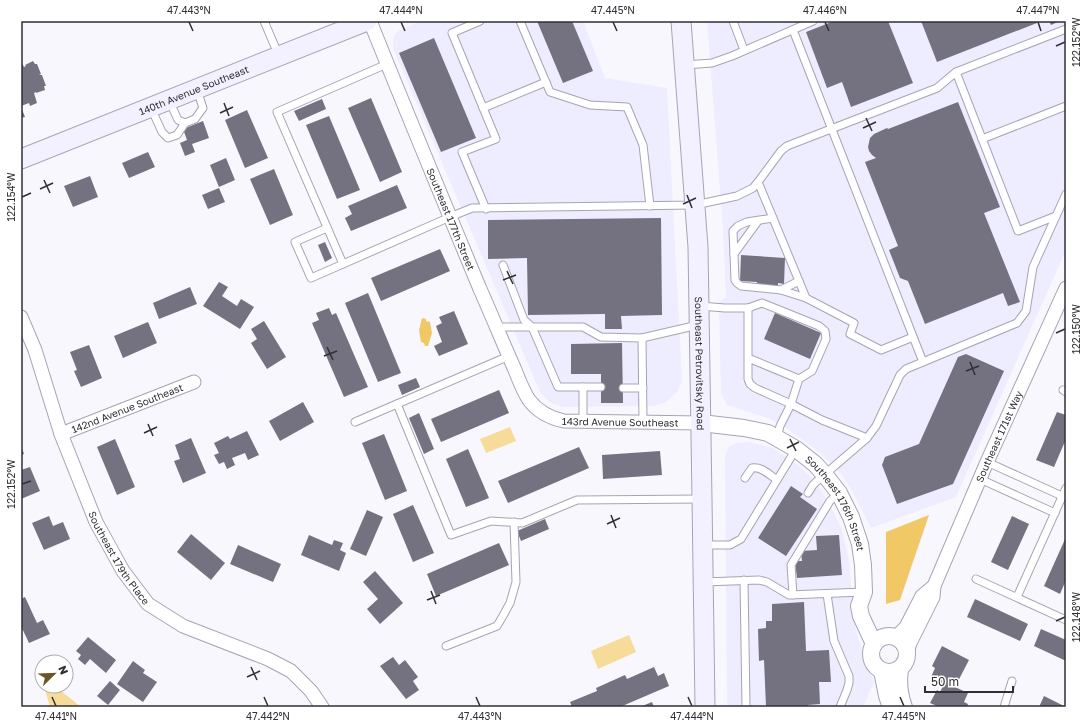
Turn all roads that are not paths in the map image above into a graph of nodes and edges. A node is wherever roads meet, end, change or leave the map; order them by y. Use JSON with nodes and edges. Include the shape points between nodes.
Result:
{"nodes":[{"id":1,"x":264,"y":21,"type":"edge"},
{"id":2,"x":369,"y":21,"type":"edge"},
{"id":3,"x":480,"y":21,"type":"edge"},
{"id":4,"x":520,"y":21,"type":"edge"},
{"id":5,"x":681,"y":21,"type":"edge"},
{"id":6,"x":733,"y":21,"type":"edge"},
{"id":7,"x":813,"y":21,"type":"edge"},
{"id":8,"x":1066,"y":29,"type":"edge"},
{"id":9,"x":793,"y":30,"type":"junction"},
{"id":10,"x":744,"y":50,"type":"junction"},
{"id":11,"x":279,"y":56,"type":"junction"},
{"id":12,"x":387,"y":64,"type":"junction"},
{"id":13,"x":685,"y":65,"type":"junction"},
{"id":14,"x":956,"y":72,"type":"junction"},
{"id":15,"x":546,"y":82,"type":"junction"},
{"id":16,"x":197,"y":89,"type":"junction"},
{"id":17,"x":168,"y":100,"type":"junction"},
{"id":18,"x":1066,"y":106,"type":"edge"},
{"id":19,"x":151,"y":108,"type":"junction"},
{"id":20,"x":483,"y":108,"type":"junction"},
{"id":21,"x":185,"y":123,"type":"junction"},
{"id":22,"x":832,"y":129,"type":"junction"},
{"id":23,"x":982,"y":139,"type":"junction"},
{"id":24,"x":21,"y":159,"type":"edge"},
{"id":25,"x":758,"y":182,"type":"junction"},
{"id":26,"x":1066,"y":194,"type":"edge"},
{"id":27,"x":695,"y":205,"type":"junction"},
{"id":28,"x":650,"y":206,"type":"junction"},
{"id":29,"x":486,"y":209,"type":"junction"},
{"id":30,"x":1056,"y":216,"type":"junction"},
{"id":31,"x":450,"y":217,"type":"junction"},
{"id":32,"x":773,"y":218,"type":"junction"},
{"id":33,"x":758,"y":221,"type":"junction"},
{"id":34,"x":327,"y":228,"type":"junction"},
{"id":35,"x":734,"y":254,"type":"junction"},
{"id":36,"x":343,"y":264,"type":"junction"},
{"id":37,"x":503,"y":266,"type":"dead end"},
{"id":38,"x":799,"y":281,"type":"junction"},
{"id":39,"x":1066,"y":288,"type":"edge"},
{"id":40,"x":782,"y":290,"type":"junction"},
{"id":41,"x":806,"y":298,"type":"junction"},
{"id":42,"x":748,"y":308,"type":"junction"},
{"id":43,"x":699,"y":315,"type":"junction"},
{"id":44,"x":21,"y":317,"type":"edge"},
{"id":45,"x":496,"y":327,"type":"junction"},
{"id":46,"x":532,"y":327,"type":"junction"},
{"id":47,"x":913,"y":337,"type":"junction"},
{"id":48,"x":642,"y":338,"type":"junction"},
{"id":49,"x":509,"y":356,"type":"junction"},
{"id":50,"x":748,"y":358,"type":"junction"},
{"id":51,"x":923,"y":362,"type":"junction"},
{"id":52,"x":799,"y":379,"type":"junction"},
{"id":53,"x":194,"y":382,"type":"dead end"},
{"id":54,"x":583,"y":387,"type":"junction"},
{"id":55,"x":601,"y":387,"type":"dead end"},
{"id":56,"x":623,"y":388,"type":"dead end"},
{"id":57,"x":643,"y":388,"type":"junction"},
{"id":58,"x":397,"y":404,"type":"junction"},
{"id":59,"x":791,"y":404,"type":"junction"},
{"id":60,"x":541,"y":412,"type":"joint"},
{"id":61,"x":583,"y":421,"type":"junction"},
{"id":62,"x":355,"y":422,"type":"dead end"},
{"id":63,"x":643,"y":422,"type":"junction"},
{"id":64,"x":701,"y":423,"type":"junction"},
{"id":65,"x":61,"y":434,"type":"junction"},
{"id":66,"x":777,"y":438,"type":"junction"},
{"id":67,"x":867,"y":438,"type":"junction"},
{"id":68,"x":796,"y":449,"type":"junction"},
{"id":69,"x":987,"y":462,"type":"junction"},
{"id":70,"x":825,"y":475,"type":"junction"},
{"id":71,"x":745,"y":478,"type":"dead end"},
{"id":72,"x":980,"y":479,"type":"junction"},
{"id":73,"x":777,"y":480,"type":"junction"},
{"id":74,"x":1066,"y":488,"type":"edge"},
{"id":75,"x":808,"y":493,"type":"dead end"},
{"id":76,"x":838,"y":493,"type":"junction"},
{"id":77,"x":1062,"y":496,"type":"junction"},
{"id":78,"x":702,"y":499,"type":"junction"},
{"id":79,"x":1055,"y":513,"type":"junction"},
{"id":80,"x":514,"y":522,"type":"junction"},
{"id":81,"x":703,"y":545,"type":"junction"},
{"id":82,"x":976,"y":579,"type":"dead end"},
{"id":83,"x":744,"y":580,"type":"junction"},
{"id":84,"x":703,"y":582,"type":"junction"},
{"id":85,"x":934,"y":586,"type":"junction"},
{"id":86,"x":864,"y":592,"type":"junction"},
{"id":87,"x":827,"y":594,"type":"junction"},
{"id":88,"x":793,"y":595,"type":"junction"},
{"id":89,"x":1017,"y":597,"type":"junction"},
{"id":90,"x":1066,"y":620,"type":"edge"},
{"id":91,"x":885,"y":639,"type":"junction"},
{"id":92,"x":446,"y":646,"type":"dead end"},
{"id":93,"x":907,"y":653,"type":"junction"},
{"id":94,"x":900,"y":669,"type":"junction"},
{"id":95,"x":882,"y":671,"type":"junction"},
{"id":96,"x":1012,"y":681,"type":"dead end"},
{"id":97,"x":322,"y":707,"type":"edge"},
{"id":98,"x":705,"y":707,"type":"edge"},
{"id":99,"x":746,"y":707,"type":"edge"},
{"id":100,"x":840,"y":707,"type":"edge"},
{"id":101,"x":891,"y":707,"type":"edge"},
{"id":102,"x":904,"y":707,"type":"edge"},
{"id":103,"x":1004,"y":707,"type":"edge"}],
"edges":[{"from":1,"to":11,"type":"lane"},
{"from":2,"to":11,"type":"main road","name":"140th Avenue Southeast"},
{"from":2,"to":12,"type":"street","name":"Southeast 177th Street"},
{"from":3,"to":20,"type":"lane","via":[[452,33]]},
{"from":4,"to":15,"type":"lane"},
{"from":5,"to":13,"type":"main road","name":"Southeast Petrovitsky Road"},
{"from":6,"to":10,"type":"lane"},
{"from":7,"to":9,"type":"lane"},
{"from":8,"to":14,"type":"lane"},
{"from":9,"to":10,"type":"lane"},
{"from":9,"to":22,"type":"lane"},
{"from":10,"to":13,"type":"lane","via":[[712,63]]},
{"from":11,"to":16,"type":"main road","name":"140th Avenue Southeast"},
{"from":12,"to":31,"type":"street","name":"Southeast 177th Street"},
{"from":12,"to":34,"type":"lane","via":[[276,112]]},
{"from":13,"to":27,"type":"main road","name":"Southeast Petrovitsky Road"},
{"from":14,"to":22,"type":"lane","via":[[936,88]]},
{"from":14,"to":23,"type":"lane"},
{"from":15,"to":20,"type":"lane"},
{"from":15,"to":28,"type":"lane","via":[[550,92],[590,105],[627,106],[643,145]]},
{"from":16,"to":17,"type":"main road","name":"140th Avenue Southeast"},
{"from":16,"to":21,"type":"lane","via":[[203,108],[195,119]]},
{"from":17,"to":19,"type":"main road","name":"140th Avenue Southeast"},
{"from":17,"to":21,"type":"lane","via":[[178,120]]},
{"from":18,"to":23,"type":"lane"},
{"from":19,"to":21,"type":"lane","via":[[162,132],[168,138],[177,135]]},
{"from":19,"to":24,"type":"main road","name":"140th Avenue Southeast"},
{"from":20,"to":29,"type":"lane","via":[[496,139],[462,152]]},
{"from":22,"to":25,"type":"lane","via":[[787,146]]},
{"from":22,"to":47,"type":"lane"},
{"from":23,"to":30,"type":"lane","via":[[1018,231]]},
{"from":25,"to":27,"type":"lane","via":[[753,188],[737,196]]},
{"from":25,"to":32,"type":"lane"},
{"from":26,"to":30,"type":"lane"},
{"from":27,"to":28,"type":"lane"},
{"from":27,"to":43,"type":"main road","name":"Southeast Petrovitsky Road"},
{"from":28,"to":29,"type":"lane"},
{"from":29,"to":31,"type":"lane","via":[[472,208]]},
{"from":30,"to":51,"type":"lane","via":[[1033,267],[1026,310],[1017,323]]},
{"from":31,"to":36,"type":"lane"},
{"from":31,"to":45,"type":"street","name":"Southeast 177th Street"},
{"from":32,"to":33,"type":"lane"},
{"from":32,"to":38,"type":"lane"},
{"from":33,"to":35,"type":"lane"},
{"from":33,"to":35,"type":"lane","via":[[747,222],[733,231]]},
{"from":34,"to":36,"type":"lane"},
{"from":34,"to":36,"type":"lane","via":[[295,242],[311,278]]},
{"from":35,"to":40,"type":"lane","via":[[737,283],[741,286]]},
{"from":37,"to":46,"type":"lane","via":[[524,320]]},
{"from":38,"to":40,"type":"lane"},
{"from":38,"to":41,"type":"lane"},
{"from":39,"to":69,"type":"street","name":"Southeast 171st Way"},
{"from":40,"to":41,"type":"lane"},
{"from":41,"to":47,"type":"lane","via":[[854,323],[850,334],[881,350]]},
{"from":42,"to":43,"type":"lane","via":[[725,308]]},
{"from":42,"to":50,"type":"lane"},
{"from":42,"to":52,"type":"lane","via":[[762,303],[819,326],[825,331],[826,339],[812,371]]},
{"from":43,"to":48,"type":"lane"},
{"from":43,"to":64,"type":"main road","name":"Southeast Petrovitsky Road"},
{"from":44,"to":65,"type":"street","name":"Southeast 179th Place","via":[[35,350]]},
{"from":45,"to":46,"type":"lane"},
{"from":45,"to":49,"type":"street","name":"Southeast 177th Street"},
{"from":46,"to":48,"type":"lane","via":[[583,327],[601,337]]},
{"from":46,"to":54,"type":"lane","via":[[558,387]]},
{"from":47,"to":51,"type":"lane"},
{"from":48,"to":57,"type":"lane"},
{"from":49,"to":58,"type":"lane"},
{"from":49,"to":60,"type":"street","name":"Southeast 177th Street","via":[[528,399]]},
{"from":50,"to":52,"type":"lane"},
{"from":50,"to":59,"type":"lane","via":[[750,384]]},
{"from":51,"to":67,"type":"lane","via":[[906,368],[900,375],[876,426]]},
{"from":52,"to":59,"type":"lane"},
{"from":53,"to":65,"type":"street","name":"142nd Avenue Southeast"},
{"from":54,"to":55,"type":"lane"},
{"from":54,"to":61,"type":"lane"},
{"from":56,"to":57,"type":"lane"},
{"from":57,"to":63,"type":"lane"},
{"from":58,"to":62,"type":"lane"},
{"from":58,"to":80,"type":"lane","via":[[451,535],[491,521]]},
{"from":59,"to":66,"type":"lane"},
{"from":59,"to":67,"type":"lane"},
{"from":60,"to":61,"type":"street","name":"143rd Avenue Southeast","via":[[564,421]]},
{"from":61,"to":63,"type":"street","name":"143rd Avenue Southeast"},
{"from":63,"to":64,"type":"street","name":"143rd Avenue Southeast"},
{"from":64,"to":66,"type":"street","name":"Southeast 176th Street","via":[[748,429],[768,433]]},
{"from":64,"to":78,"type":"main road","name":"Southeast Petrovitsky Road"},
{"from":65,"to":97,"type":"street","name":"Southeast 179th Place","via":[[96,522],[123,571],[148,604],[183,626],[268,658],[291,671],[311,691]]},
{"from":66,"to":68,"type":"street","name":"Southeast 176th Street"},
{"from":67,"to":70,"type":"lane"},
{"from":68,"to":70,"type":"street","name":"Southeast 176th Street"},
{"from":68,"to":73,"type":"lane"},
{"from":69,"to":72,"type":"street","name":"Southeast 171st Way"},
{"from":69,"to":77,"type":"lane"},
{"from":70,"to":75,"type":"lane"},
{"from":70,"to":76,"type":"street","name":"Southeast 176th Street"},
{"from":71,"to":73,"type":"lane","via":[[752,468],[756,467]]},
{"from":72,"to":79,"type":"lane"},
{"from":72,"to":85,"type":"street","name":"Southeast 171st Way"},
{"from":73,"to":81,"type":"lane","via":[[741,539],[730,545]]},
{"from":74,"to":77,"type":"lane"},
{"from":76,"to":86,"type":"street","name":"Southeast 176th Street","via":[[851,517],[860,544]]},
{"from":76,"to":88,"type":"lane","via":[[830,501],[791,565]]},
{"from":77,"to":79,"type":"lane"},
{"from":78,"to":80,"type":"lane","via":[[578,500],[522,523]]},
{"from":78,"to":81,"type":"main road","name":"Southeast Petrovitsky Road"},
{"from":79,"to":89,"type":"lane"},
{"from":80,"to":92,"type":"lane","via":[[516,582],[504,614],[497,626]]},
{"from":81,"to":84,"type":"main road","name":"Southeast Petrovitsky Road"},
{"from":82,"to":89,"type":"lane"},
{"from":83,"to":84,"type":"lane"},
{"from":83,"to":88,"type":"lane","via":[[767,582]]},
{"from":83,"to":99,"type":"lane"},
{"from":84,"to":98,"type":"main road","name":"Southeast Petrovitsky Road"},
{"from":85,"to":91,"type":"street","name":"Southeast 171st Way","via":[[922,596],[906,626]]},
{"from":85,"to":93,"type":"street","name":"Southeast 171st Way","via":[[933,598]]},
{"from":86,"to":87,"type":"lane"},
{"from":86,"to":91,"type":"street","name":"Southeast 176th Street","via":[[859,606],[861,616]]},
{"from":87,"to":88,"type":"lane"},
{"from":87,"to":100,"type":"lane","via":[[834,641],[849,676]]},
{"from":89,"to":90,"type":"lane"},
{"from":91,"to":93,"type":"street","name":"Southeast 176th Street","via":[[902,642]]},
{"from":91,"to":95,"type":"street","name":"Southeast 176th Street","via":[[872,649],[871,654],[874,664]]},
{"from":93,"to":94,"type":"street"},
{"from":94,"to":95,"type":"street","via":[[894,672]]},
{"from":94,"to":102,"type":"street","via":[[898,680]]},
{"from":95,"to":101,"type":"street","name":"Southeast 176th Street"},
{"from":96,"to":103,"type":"lane"}]}
